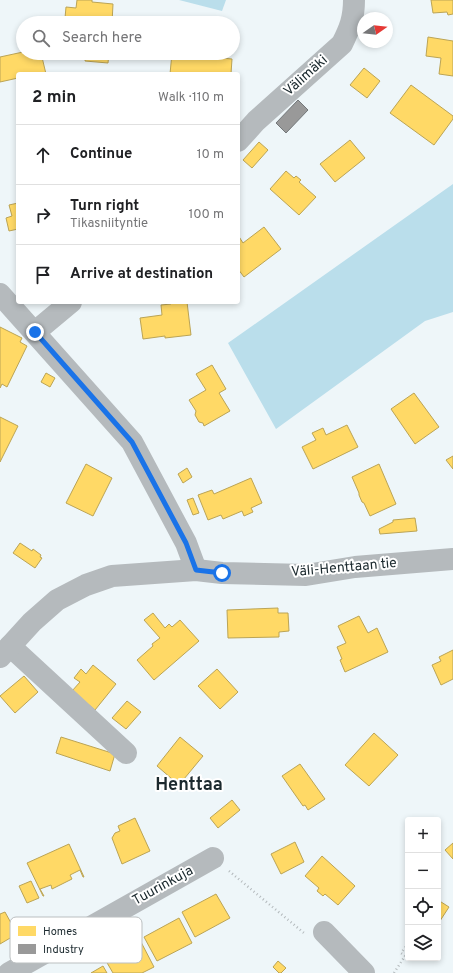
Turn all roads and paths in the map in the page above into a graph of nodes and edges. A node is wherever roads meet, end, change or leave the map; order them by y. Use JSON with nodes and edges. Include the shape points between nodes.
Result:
{"nodes":[{"id":1,"x":354,"y":0,"type":"edge"},
{"id":2,"x":240,"y":139,"type":"edge"},
{"id":3,"x":0,"y":294,"type":"edge"},
{"id":4,"x":69,"y":304,"type":"edge"},
{"id":5,"x":35,"y":332,"type":"junction"},
{"id":6,"x":453,"y":559,"type":"edge"},
{"id":7,"x":196,"y":570,"type":"junction"},
{"id":8,"x":5,"y":652,"type":"edge"},
{"id":9,"x":126,"y":753,"type":"dead end"},
{"id":10,"x":213,"y":858,"type":"joint"},
{"id":11,"x":108,"y":917,"type":"edge"},
{"id":12,"x":324,"y":932,"type":"joint"},
{"id":13,"x":405,"y":956,"type":"edge"},
{"id":14,"x":27,"y":963,"type":"edge"},
{"id":15,"x":9,"y":973,"type":"edge"},
{"id":16,"x":364,"y":973,"type":"edge"},
{"id":17,"x":394,"y":973,"type":"edge"}],
"edges":[{"from":1,"to":2,"type":"street","name":"Välimäki","via":[[350,29],[342,44],[256,121]]},
{"from":3,"to":5,"type":"street"},
{"from":4,"to":5,"type":"street"},
{"from":5,"to":7,"type":"street","via":[[132,442],[186,543]]},
{"from":6,"to":7,"type":"street","name":"Väli-Henttaan tie","via":[[306,574],[222,573]]},
{"from":7,"to":8,"type":"street","name":"Väli-Henttaan tie","via":[[112,576],[86,585],[57,600],[32,622]]},
{"from":8,"to":9,"type":"street"},
{"from":10,"to":11,"type":"street","name":"Tuurinkuja"},
{"from":10,"to":12,"type":"path","via":[[309,937]]},
{"from":12,"to":16,"type":"street"},
{"from":13,"to":17,"type":"path"},
{"from":14,"to":15,"type":"street","name":"Tuurinkuja"}]}
